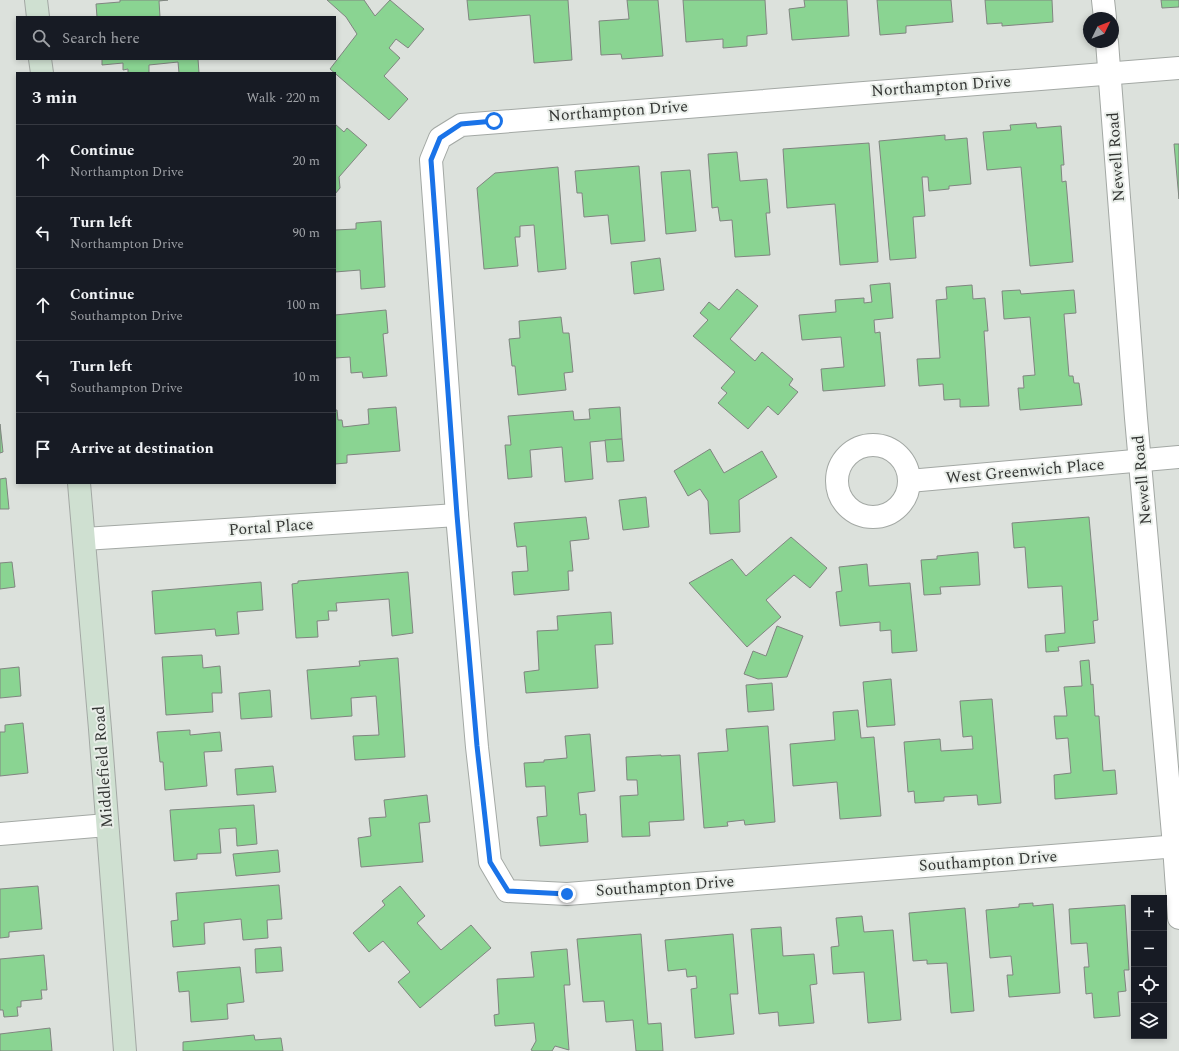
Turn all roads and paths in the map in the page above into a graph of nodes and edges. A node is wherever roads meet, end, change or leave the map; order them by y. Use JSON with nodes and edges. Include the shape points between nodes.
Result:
{"nodes":[{"id":1,"x":36,"y":0,"type":"edge"},
{"id":2,"x":1103,"y":0,"type":"edge"},
{"id":3,"x":1104,"y":12,"type":"edge"},
{"id":4,"x":38,"y":16,"type":"edge"},
{"id":5,"x":1107,"y":48,"type":"edge"},
{"id":6,"x":40,"y":60,"type":"edge"},
{"id":7,"x":1179,"y":68,"type":"edge"},
{"id":8,"x":42,"y":72,"type":"edge"},
{"id":9,"x":1109,"y":73,"type":"junction"},
{"id":10,"x":1179,"y":458,"type":"edge"},
{"id":11,"x":1140,"y":460,"type":"junction"},
{"id":12,"x":909,"y":481,"type":"dead end"},
{"id":13,"x":79,"y":484,"type":"edge"},
{"id":14,"x":457,"y":515,"type":"junction"},
{"id":15,"x":84,"y":539,"type":"junction"},
{"id":16,"x":107,"y":825,"type":"junction"},
{"id":17,"x":0,"y":834,"type":"edge"},
{"id":18,"x":1177,"y":846,"type":"edge"},
{"id":19,"x":1179,"y":918,"type":"edge"},
{"id":20,"x":125,"y":1051,"type":"edge"}],
"edges":[{"from":1,"to":4,"type":"main road"},
{"from":2,"to":3,"type":"street"},
{"from":5,"to":9,"type":"street","name":"Newell Road"},
{"from":6,"to":8,"type":"main road"},
{"from":7,"to":9,"type":"street","name":"Northampton Drive"},
{"from":9,"to":11,"type":"street","name":"Newell Road"},
{"from":9,"to":14,"type":"street","name":"Northampton Drive","via":[[461,124],[440,138],[431,160]]},
{"from":10,"to":11,"type":"street","name":"West Greenwich Place"},
{"from":11,"to":12,"type":"street","name":"West Greenwich Place"},
{"from":11,"to":18,"type":"street","name":"Newell Road"},
{"from":13,"to":15,"type":"main road","name":"Middlefield Road"},
{"from":14,"to":15,"type":"street","name":"Portal Place"},
{"from":14,"to":18,"type":"street","name":"Southampton Drive","via":[[490,862],[508,891],[567,894]]},
{"from":15,"to":16,"type":"main road","name":"Middlefield Road"},
{"from":16,"to":17,"type":"street"},
{"from":16,"to":20,"type":"main road","name":"Middlefield Road"},
{"from":18,"to":19,"type":"street","name":"Newell Road"}]}
